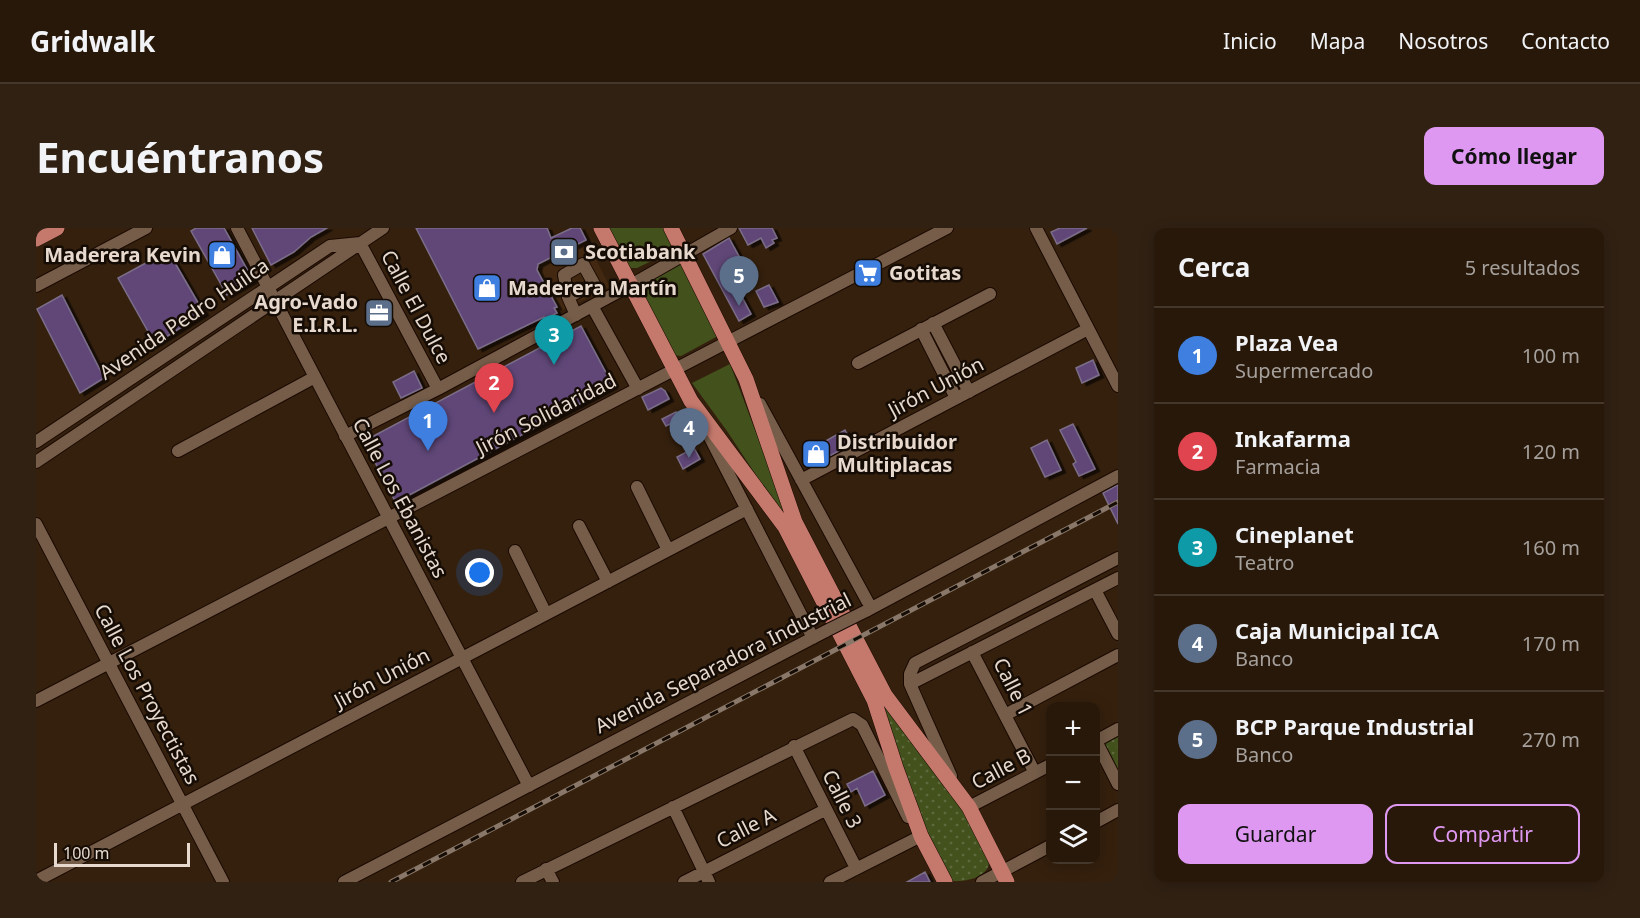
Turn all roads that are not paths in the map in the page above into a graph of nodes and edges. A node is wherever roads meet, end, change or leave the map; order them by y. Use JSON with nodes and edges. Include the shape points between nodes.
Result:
{"nodes":[{"id":1,"x":57,"y":228,"type":"edge"},
{"id":2,"x":146,"y":228,"type":"edge"},
{"id":3,"x":237,"y":228,"type":"edge"},
{"id":4,"x":383,"y":228,"type":"edge"},
{"id":5,"x":601,"y":228,"type":"edge"},
{"id":6,"x":671,"y":228,"type":"edge"},
{"id":7,"x":731,"y":228,"type":"edge"},
{"id":8,"x":947,"y":228,"type":"edge"},
{"id":9,"x":1036,"y":228,"type":"edge"},
{"id":10,"x":36,"y":239,"type":"edge"},
{"id":11,"x":360,"y":243,"type":"junction"},
{"id":12,"x":684,"y":253,"type":"junction"},
{"id":13,"x":631,"y":285,"type":"junction"},
{"id":14,"x":36,"y":286,"type":"edge"},
{"id":15,"x":267,"y":286,"type":"junction"},
{"id":16,"x":990,"y":294,"type":"dead end"},
{"id":17,"x":568,"y":297,"type":"dead end"},
{"id":18,"x":275,"y":301,"type":"junction"},
{"id":19,"x":592,"y":306,"type":"junction"},
{"id":20,"x":576,"y":315,"type":"junction"},
{"id":21,"x":933,"y":323,"type":"junction"},
{"id":22,"x":921,"y":329,"type":"junction"},
{"id":23,"x":1088,"y":329,"type":"junction"},
{"id":24,"x":728,"y":342,"type":"junction"},
{"id":25,"x":858,"y":363,"type":"dead end"},
{"id":26,"x":674,"y":370,"type":"junction"},
{"id":27,"x":315,"y":377,"type":"junction"},
{"id":28,"x":746,"y":379,"type":"junction"},
{"id":29,"x":1118,"y":386,"type":"edge"},
{"id":30,"x":438,"y":389,"type":"junction"},
{"id":31,"x":638,"y":389,"type":"junction"},
{"id":32,"x":969,"y":392,"type":"junction"},
{"id":33,"x":956,"y":398,"type":"junction"},
{"id":34,"x":691,"y":401,"type":"junction"},
{"id":35,"x":345,"y":436,"type":"junction"},
{"id":36,"x":36,"y":442,"type":"edge"},
{"id":37,"x":178,"y":450,"type":"dead end"},
{"id":38,"x":36,"y":462,"type":"edge"},
{"id":39,"x":1118,"y":476,"type":"edge"},
{"id":40,"x":801,"y":480,"type":"junction"},
{"id":41,"x":637,"y":487,"type":"dead end"},
{"id":42,"x":747,"y":509,"type":"junction"},
{"id":43,"x":389,"y":518,"type":"junction"},
{"id":44,"x":36,"y":524,"type":"edge"},
{"id":45,"x":579,"y":526,"type":"dead end"},
{"id":46,"x":668,"y":550,"type":"junction"},
{"id":47,"x":515,"y":551,"type":"dead end"},
{"id":48,"x":1118,"y":558,"type":"edge"},
{"id":49,"x":1118,"y":578,"type":"edge"},
{"id":50,"x":608,"y":582,"type":"junction"},
{"id":51,"x":1095,"y":591,"type":"junction"},
{"id":52,"x":869,"y":610,"type":"junction"},
{"id":53,"x":546,"y":614,"type":"junction"},
{"id":54,"x":1118,"y":634,"type":"edge"},
{"id":55,"x":813,"y":638,"type":"junction"},
{"id":56,"x":972,"y":652,"type":"junction"},
{"id":57,"x":1118,"y":655,"type":"edge"},
{"id":58,"x":462,"y":658,"type":"junction"},
{"id":59,"x":109,"y":663,"type":"junction"},
{"id":60,"x":910,"y":684,"type":"junction"},
{"id":61,"x":36,"y":701,"type":"edge"},
{"id":62,"x":1005,"y":715,"type":"junction"},
{"id":63,"x":1118,"y":729,"type":"edge"},
{"id":64,"x":1100,"y":739,"type":"edge"},
{"id":65,"x":794,"y":746,"type":"junction"},
{"id":66,"x":1100,"y":749,"type":"edge"},
{"id":67,"x":1046,"y":767,"type":"edge"},
{"id":68,"x":1035,"y":773,"type":"junction"},
{"id":69,"x":1118,"y":784,"type":"edge"},
{"id":70,"x":529,"y":786,"type":"junction"},
{"id":71,"x":956,"y":788,"type":"junction"},
{"id":72,"x":182,"y":804,"type":"junction"},
{"id":73,"x":673,"y":807,"type":"junction"},
{"id":74,"x":969,"y":807,"type":"junction"},
{"id":75,"x":825,"y":810,"type":"junction"},
{"id":76,"x":1118,"y":810,"type":"edge"},
{"id":77,"x":1100,"y":819,"type":"edge"},
{"id":78,"x":920,"y":836,"type":"junction"},
{"id":79,"x":1046,"y":849,"type":"edge"},
{"id":80,"x":856,"y":868,"type":"junction"},
{"id":81,"x":546,"y":869,"type":"junction"},
{"id":82,"x":706,"y":877,"type":"edge"},
{"id":83,"x":1004,"y":877,"type":"edge"},
{"id":84,"x":36,"y":881,"type":"edge"},
{"id":85,"x":223,"y":882,"type":"edge"},
{"id":86,"x":344,"y":882,"type":"edge"},
{"id":87,"x":522,"y":882,"type":"edge"},
{"id":88,"x":553,"y":882,"type":"edge"},
{"id":89,"x":684,"y":882,"type":"edge"},
{"id":90,"x":830,"y":882,"type":"edge"},
{"id":91,"x":945,"y":882,"type":"edge"},
{"id":92,"x":982,"y":882,"type":"edge"}],
"edges":[{"from":1,"to":10,"type":"main road"},
{"from":2,"to":14,"type":"street"},
{"from":3,"to":15,"type":"street","name":"Calle Los Ebanistas"},
{"from":4,"to":11,"type":"street"},
{"from":5,"to":13,"type":"main road"},
{"from":6,"to":12,"type":"main road"},
{"from":7,"to":12,"type":"street"},
{"from":8,"to":24,"type":"street","name":"Jirón Solidaridad"},
{"from":9,"to":23,"type":"street"},
{"from":11,"to":15,"type":"street","name":"Avenida Pedro Huilca","via":[[330,246]]},
{"from":11,"to":18,"type":"street"},
{"from":11,"to":30,"type":"street","name":"Calle El Dulce"},
{"from":12,"to":13,"type":"street"},
{"from":12,"to":24,"type":"main road"},
{"from":13,"to":19,"type":"street"},
{"from":13,"to":26,"type":"main road"},
{"from":15,"to":18,"type":"street","name":"Calle Los Ebanistas"},
{"from":15,"to":36,"type":"street","name":"Avenida Pedro Huilca"},
{"from":16,"to":21,"type":"street"},
{"from":17,"to":20,"type":"street"},
{"from":18,"to":27,"type":"street","name":"Calle Los Ebanistas"},
{"from":18,"to":38,"type":"street"},
{"from":19,"to":20,"type":"street"},
{"from":19,"to":31,"type":"street"},
{"from":20,"to":30,"type":"street"},
{"from":21,"to":22,"type":"street"},
{"from":21,"to":32,"type":"street"},
{"from":22,"to":25,"type":"street"},
{"from":22,"to":33,"type":"street"},
{"from":23,"to":29,"type":"street"},
{"from":23,"to":32,"type":"street","name":"Jirón Unión"},
{"from":24,"to":26,"type":"street","name":"Jirón Solidaridad"},
{"from":24,"to":28,"type":"main road"},
{"from":26,"to":31,"type":"street","name":"Jirón Solidaridad"},
{"from":26,"to":34,"type":"main road"},
{"from":27,"to":35,"type":"street","name":"Calle Los Ebanistas"},
{"from":27,"to":37,"type":"street"},
{"from":28,"to":40,"type":"street"},
{"from":28,"to":71,"type":"main road","via":[[795,522],[885,695]]},
{"from":30,"to":35,"type":"street"},
{"from":31,"to":43,"type":"street","name":"Jirón Solidaridad"},
{"from":32,"to":33,"type":"street","name":"Jirón Unión"},
{"from":33,"to":40,"type":"street","name":"Jirón Unión"},
{"from":34,"to":42,"type":"street"},
{"from":34,"to":78,"type":"main road","via":[[785,527],[874,700]]},
{"from":35,"to":43,"type":"street","name":"Calle Los Ebanistas"},
{"from":39,"to":52,"type":"street","name":"Avenida Separadora Industrial"},
{"from":40,"to":52,"type":"street"},
{"from":41,"to":46,"type":"street"},
{"from":42,"to":46,"type":"street","name":"Jirón Unión"},
{"from":42,"to":55,"type":"street"},
{"from":43,"to":58,"type":"street","name":"Calle Los Ebanistas"},
{"from":43,"to":59,"type":"street","name":"Jirón Solidaridad"},
{"from":44,"to":59,"type":"street","name":"Calle Los Proyectistas"},
{"from":45,"to":50,"type":"street"},
{"from":46,"to":50,"type":"street","name":"Jirón Unión"},
{"from":47,"to":53,"type":"street"},
{"from":48,"to":60,"type":"street","via":[[915,663]]},
{"from":49,"to":51,"type":"street"},
{"from":50,"to":53,"type":"street","name":"Jirón Unión"},
{"from":51,"to":54,"type":"street"},
{"from":51,"to":56,"type":"street"},
{"from":52,"to":55,"type":"street","name":"Avenida Separadora Industrial","bridge":true},
{"from":53,"to":58,"type":"street","name":"Jirón Unión"},
{"from":55,"to":70,"type":"street","name":"Avenida Separadora Industrial"},
{"from":56,"to":60,"type":"street"},
{"from":56,"to":62,"type":"street","name":"Calle 1"},
{"from":57,"to":62,"type":"street"},
{"from":58,"to":70,"type":"street","name":"Calle Los Ebanistas"},
{"from":58,"to":72,"type":"street","name":"Jirón Unión"},
{"from":59,"to":61,"type":"street","name":"Jirón Solidaridad"},
{"from":59,"to":72,"type":"street","name":"Calle Los Proyectistas"},
{"from":60,"to":71,"type":"street"},
{"from":62,"to":68,"type":"street","name":"Calle 1"},
{"from":63,"to":64,"type":"street"},
{"from":65,"to":73,"type":"street"},
{"from":65,"to":75,"type":"street","name":"Calle 3"},
{"from":65,"to":78,"type":"street","via":[[855,719],[862,725]]},
{"from":66,"to":69,"type":"street"},
{"from":67,"to":68,"type":"street","name":"Calle B"},
{"from":68,"to":74,"type":"street","name":"Calle B"},
{"from":70,"to":86,"type":"street","name":"Avenida Separadora Industrial"},
{"from":71,"to":74,"type":"main road"},
{"from":72,"to":84,"type":"street","name":"Jirón Unión"},
{"from":72,"to":85,"type":"street","name":"Calle Los Proyectistas"},
{"from":73,"to":81,"type":"street"},
{"from":73,"to":82,"type":"street"},
{"from":74,"to":83,"type":"main road"},
{"from":75,"to":80,"type":"street","name":"Calle 3"},
{"from":75,"to":82,"type":"street","name":"Calle A"},
{"from":76,"to":77,"type":"street"},
{"from":78,"to":80,"type":"street"},
{"from":78,"to":91,"type":"main road"},
{"from":79,"to":83,"type":"street"},
{"from":80,"to":90,"type":"street"},
{"from":81,"to":87,"type":"street"},
{"from":81,"to":88,"type":"street"},
{"from":82,"to":89,"type":"street","name":"Calle A"},
{"from":83,"to":92,"type":"street"}]}
